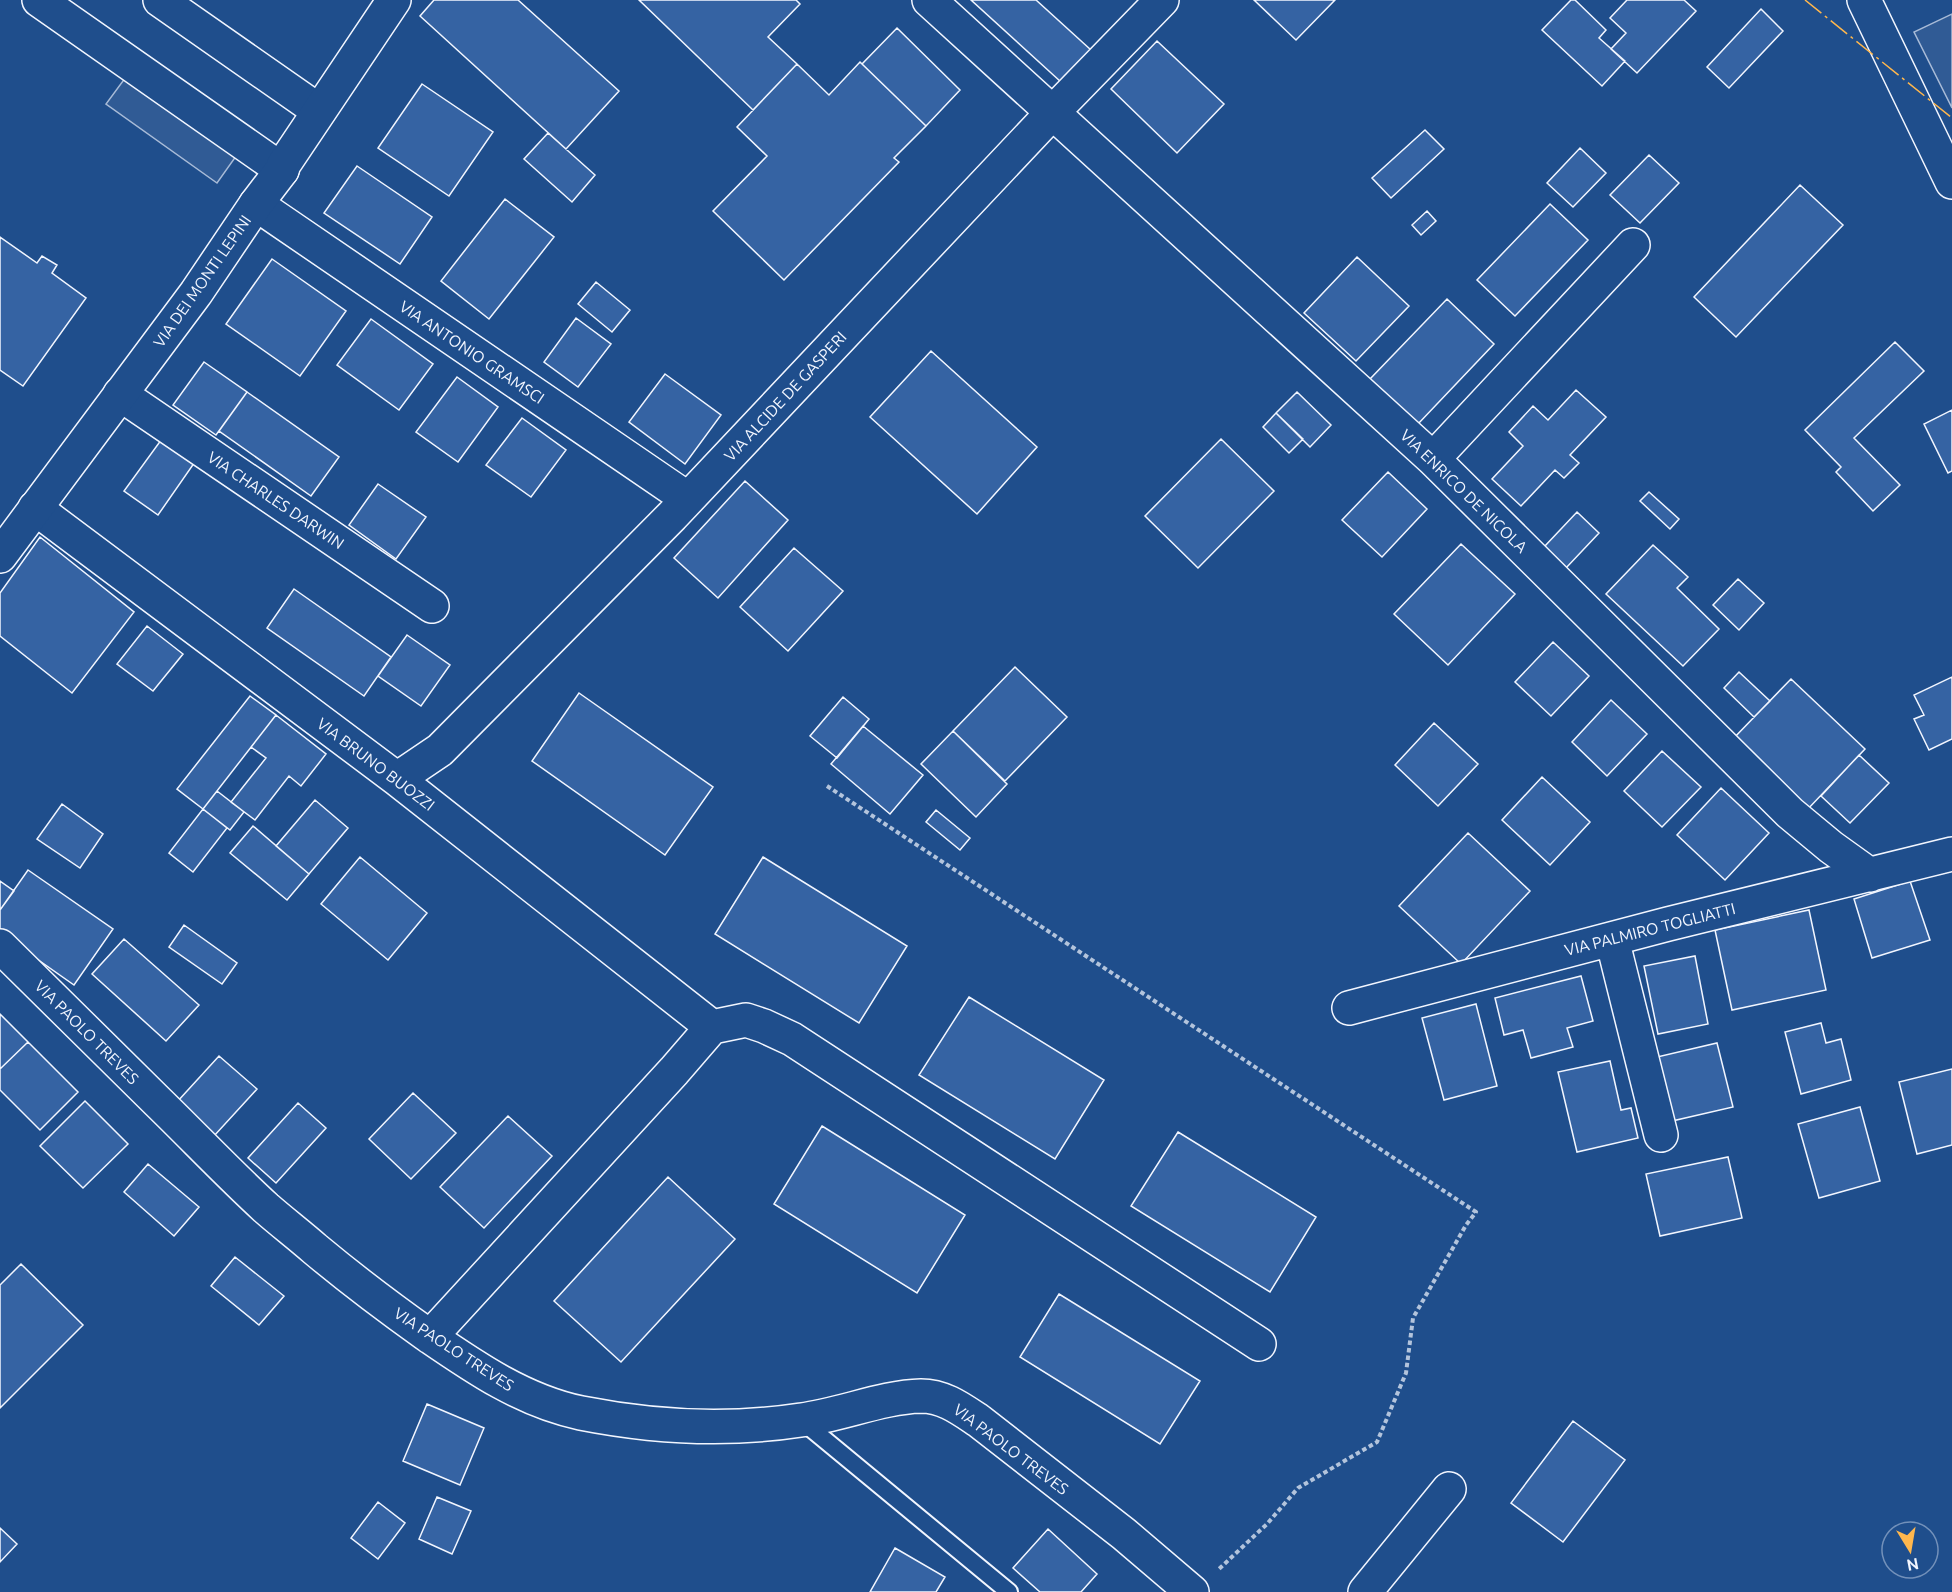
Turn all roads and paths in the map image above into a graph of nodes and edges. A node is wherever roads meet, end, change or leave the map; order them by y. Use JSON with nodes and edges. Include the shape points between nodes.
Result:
{"nodes":[{"id":1,"x":39,"y":0,"type":"edge"},
{"id":2,"x":160,"y":0,"type":"edge"},
{"id":3,"x":394,"y":0,"type":"edge"},
{"id":4,"x":929,"y":0,"type":"edge"},
{"id":5,"x":1162,"y":0,"type":"edge"},
{"id":6,"x":1864,"y":0,"type":"edge"},
{"id":7,"x":319,"y":111,"type":"junction"},
{"id":8,"x":1053,"y":112,"type":"junction"},
{"id":9,"x":282,"y":170,"type":"junction"},
{"id":10,"x":1952,"y":182,"type":"edge"},
{"id":11,"x":256,"y":204,"type":"junction"},
{"id":12,"x":1633,"y":245,"type":"dead end"},
{"id":13,"x":120,"y":394,"type":"junction"},
{"id":14,"x":1433,"y":459,"type":"junction"},
{"id":15,"x":688,"y":499,"type":"junction"},
{"id":16,"x":35,"y":508,"type":"junction"},
{"id":17,"x":0,"y":556,"type":"edge"},
{"id":18,"x":432,"y":606,"type":"dead end"},
{"id":19,"x":397,"y":778,"type":"junction"},
{"id":20,"x":827,"y":786,"type":"dead end"},
{"id":21,"x":1952,"y":854,"type":"edge"},
{"id":22,"x":1870,"y":875,"type":"junction"},
{"id":23,"x":1612,"y":939,"type":"junction"},
{"id":24,"x":0,"y":946,"type":"edge"},
{"id":25,"x":1349,"y":1008,"type":"dead end"},
{"id":26,"x":712,"y":1027,"type":"junction"},
{"id":27,"x":1660,"y":1135,"type":"dead end"},
{"id":28,"x":430,"y":1337,"type":"junction"},
{"id":29,"x":1259,"y":1344,"type":"dead end"},
{"id":30,"x":801,"y":1420,"type":"junction"},
{"id":31,"x":1449,"y":1489,"type":"dead end"},
{"id":32,"x":1216,"y":1571,"type":"dead end"},
{"id":33,"x":1009,"y":1592,"type":"edge"},
{"id":34,"x":1192,"y":1592,"type":"edge"},
{"id":35,"x":1365,"y":1592,"type":"edge"}],
"edges":[{"from":1,"to":9,"type":"street"},
{"from":2,"to":7,"type":"street"},
{"from":3,"to":7,"type":"street","name":"VIA DEI MONTI LEPINI"},
{"from":4,"to":8,"type":"street","name":"VIA ENRICO DE NICOLA"},
{"from":5,"to":8,"type":"street","name":"VIA ALCIDE DE GASPERI"},
{"from":6,"to":10,"type":"street"},
{"from":7,"to":9,"type":"street","name":"VIA DEI MONTI LEPINI"},
{"from":8,"to":14,"type":"street","name":"VIA ENRICO DE NICOLA"},
{"from":8,"to":15,"type":"street","name":"VIA ALCIDE DE GASPERI"},
{"from":9,"to":11,"type":"street","name":"VIA DEI MONTI LEPINI"},
{"from":11,"to":13,"type":"street","name":"VIA DEI MONTI LEPINI","via":[[196,293]]},
{"from":11,"to":15,"type":"street","name":"VIA ANTONIO GRAMSCI"},
{"from":12,"to":14,"type":"street"},
{"from":13,"to":16,"type":"street","name":"VIA DEI MONTI LEPINI"},
{"from":13,"to":18,"type":"street","name":"VIA CHARLES DARWIN"},
{"from":14,"to":22,"type":"street","name":"VIA ENRICO DE NICOLA","via":[[1790,813]]},
{"from":15,"to":19,"type":"street","name":"VIA ALCIDE DE GASPERI","via":[[440,750]]},
{"from":16,"to":17,"type":"street","name":"VIA DEI MONTI LEPINI"},
{"from":16,"to":19,"type":"street","name":"VIA BRUNO BUOZZI"},
{"from":19,"to":26,"type":"street","name":"VIA BRUNO BUOZZI"},
{"from":20,"to":32,"type":"path","via":[[1476,1212],[1413,1318],[1406,1373],[1377,1442],[1299,1488]]},
{"from":21,"to":22,"type":"street","name":"VIA PALMIRO TOGLIATTI"},
{"from":22,"to":23,"type":"street","name":"VIA PALMIRO TOGLIATTI"},
{"from":23,"to":25,"type":"street","name":"VIA PALMIRO TOGLIATTI"},
{"from":23,"to":27,"type":"street"},
{"from":24,"to":28,"type":"street","name":"VIA PAOLO TREVES","via":[[267,1209],[374,1297]]},
{"from":26,"to":28,"type":"street"},
{"from":26,"to":29,"type":"street","via":[[746,1020],[792,1039]]},
{"from":28,"to":30,"type":"street","name":"VIA PAOLO TREVES","via":[[503,1383],[578,1413],[678,1425],[734,1426]]},
{"from":30,"to":33,"type":"lane"},
{"from":30,"to":34,"type":"street","name":"VIA PAOLO TREVES","via":[[921,1396],[954,1405],[1124,1534]]},
{"from":31,"to":35,"type":"street"}]}
